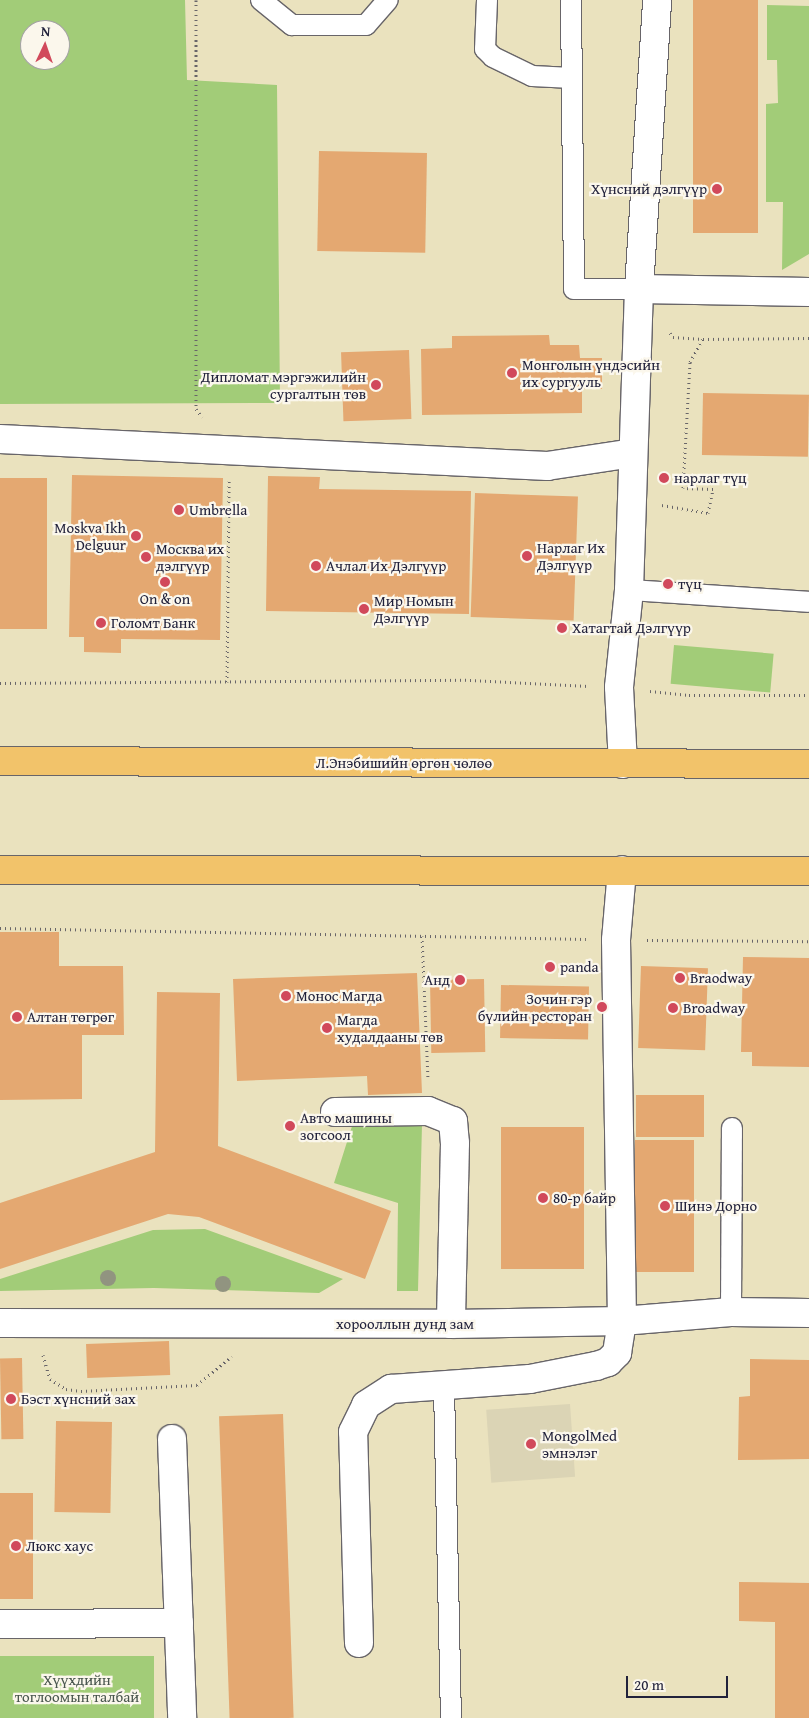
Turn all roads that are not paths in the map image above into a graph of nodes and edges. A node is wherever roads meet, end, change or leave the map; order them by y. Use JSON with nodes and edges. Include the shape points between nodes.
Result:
{"nodes":[{"id":1,"x":261,"y":0,"type":"edge"},
{"id":2,"x":388,"y":0,"type":"edge"},
{"id":3,"x":487,"y":0,"type":"edge"},
{"id":4,"x":571,"y":0,"type":"edge"},
{"id":5,"x":657,"y":0,"type":"edge"},
{"id":6,"x":572,"y":78,"type":"junction"},
{"id":7,"x":639,"y":289,"type":"junction"},
{"id":8,"x":809,"y":292,"type":"edge"},
{"id":9,"x":0,"y":439,"type":"edge"},
{"id":10,"x":634,"y":453,"type":"junction"},
{"id":11,"x":629,"y":590,"type":"junction"},
{"id":12,"x":809,"y":602,"type":"edge"},
{"id":13,"x":0,"y":762,"type":"edge"},
{"id":14,"x":623,"y":764,"type":"junction"},
{"id":15,"x":809,"y":764,"type":"edge"},
{"id":16,"x":0,"y":870,"type":"edge"},
{"id":17,"x":622,"y":870,"type":"junction"},
{"id":18,"x":809,"y":871,"type":"edge"},
{"id":19,"x":335,"y":1112,"type":"dead end"},
{"id":20,"x":732,"y":1128,"type":"dead end"},
{"id":21,"x":731,"y":1312,"type":"junction"},
{"id":22,"x":809,"y":1313,"type":"edge"},
{"id":23,"x":622,"y":1320,"type":"junction"},
{"id":24,"x":0,"y":1323,"type":"edge"},
{"id":25,"x":451,"y":1324,"type":"junction"},
{"id":26,"x":444,"y":1386,"type":"junction"},
{"id":27,"x":172,"y":1439,"type":"dead end"},
{"id":28,"x":179,"y":1623,"type":"junction"},
{"id":29,"x":0,"y":1624,"type":"edge"},
{"id":30,"x":359,"y":1643,"type":"dead end"},
{"id":31,"x":182,"y":1718,"type":"edge"},
{"id":32,"x":451,"y":1718,"type":"edge"}],
"edges":[{"from":1,"to":2,"type":"lane","via":[[292,25],[366,25]]},
{"from":3,"to":6,"type":"lane","via":[[485,48],[493,58],[532,76]]},
{"from":4,"to":6,"type":"lane"},
{"from":5,"to":7,"type":"street"},
{"from":6,"to":7,"type":"lane","via":[[574,289]]},
{"from":7,"to":8,"type":"street"},
{"from":7,"to":10,"type":"street"},
{"from":9,"to":10,"type":"street","via":[[547,466]]},
{"from":10,"to":11,"type":"street"},
{"from":11,"to":12,"type":"lane"},
{"from":11,"to":14,"type":"street","via":[[619,687]]},
{"from":13,"to":14,"type":"main road","name":"Л.Энэбишийн өргөн чөлөө"},
{"from":14,"to":15,"type":"main road","name":"Л.Энэбишийн өргөн чөлөө"},
{"from":16,"to":17,"type":"main road"},
{"from":17,"to":18,"type":"main road"},
{"from":17,"to":23,"type":"street","via":[[616,940]]},
{"from":19,"to":25,"type":"street","via":[[428,1111],[453,1121],[456,1143]]},
{"from":20,"to":21,"type":"lane"},
{"from":21,"to":22,"type":"street","name":"хорооллын дунд зам"},
{"from":21,"to":23,"type":"street","name":"хорооллын дунд зам"},
{"from":23,"to":25,"type":"street","name":"хорооллын дунд зам"},
{"from":23,"to":26,"type":"street","via":[[617,1353],[608,1362],[530,1379]]},
{"from":24,"to":25,"type":"street","name":"хорооллын дунд зам"},
{"from":26,"to":30,"type":"street","via":[[391,1389],[378,1395],[358,1417],[353,1446]]},
{"from":26,"to":32,"type":"lane"},
{"from":27,"to":28,"type":"street"},
{"from":28,"to":29,"type":"street"},
{"from":28,"to":31,"type":"street"}]}
